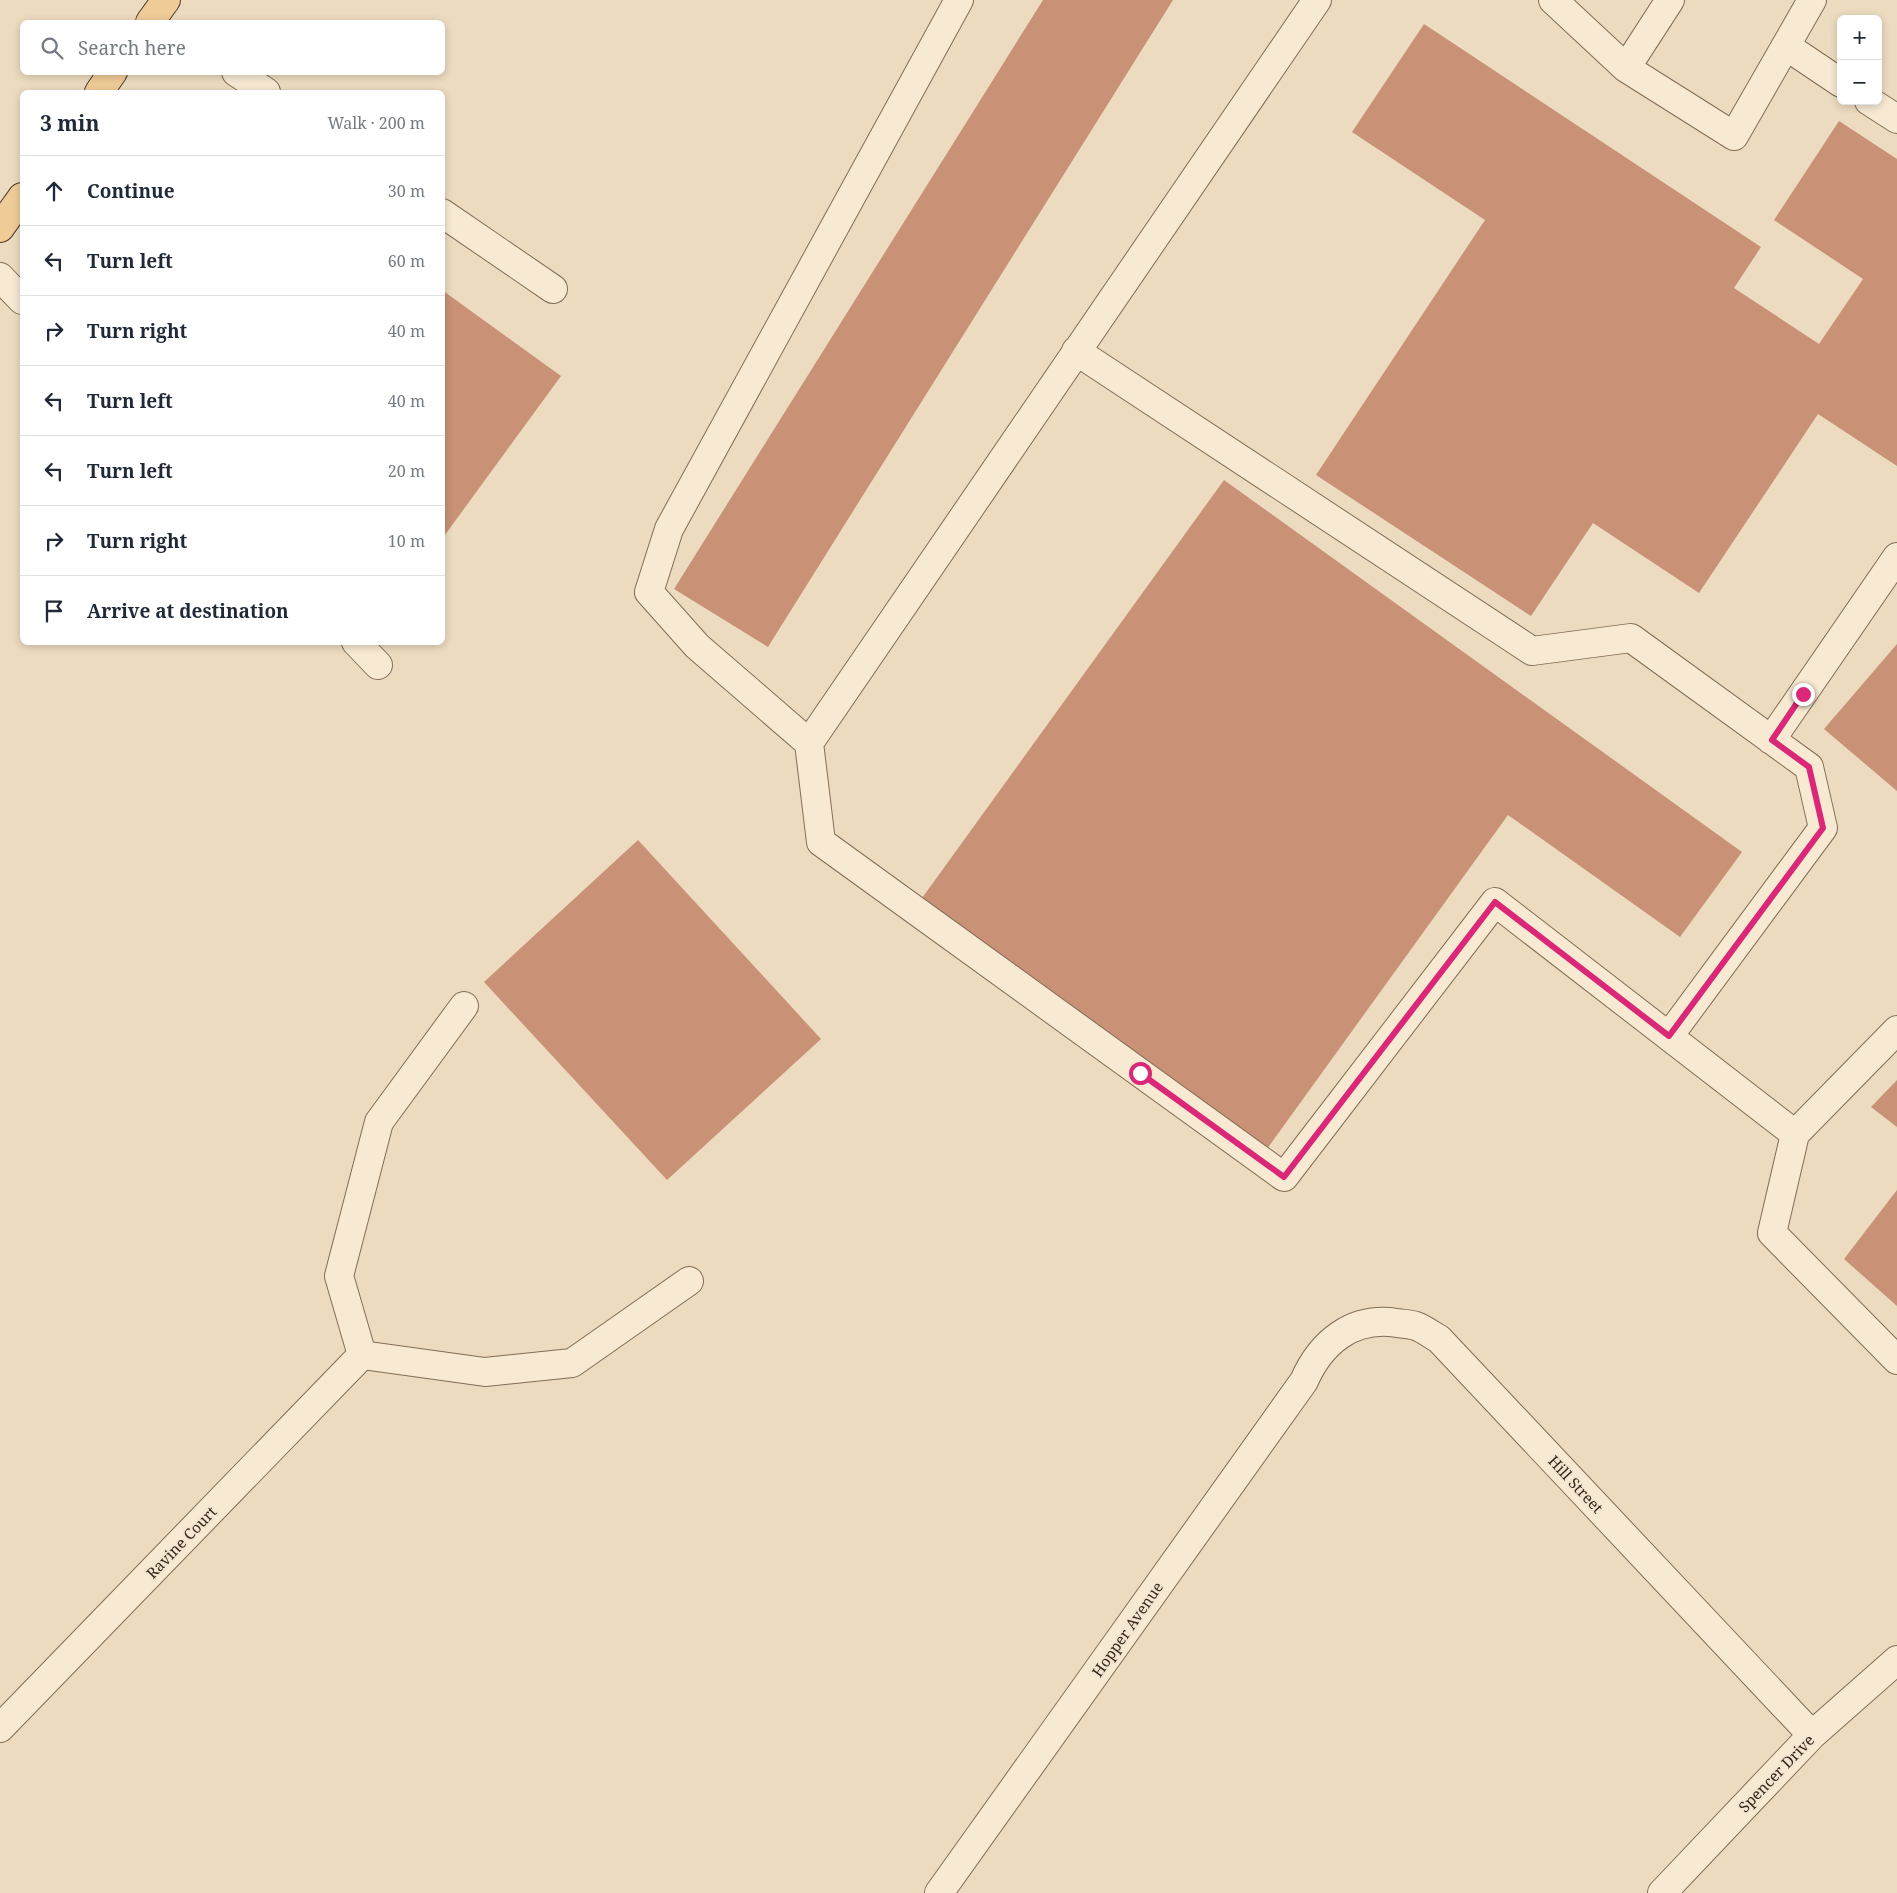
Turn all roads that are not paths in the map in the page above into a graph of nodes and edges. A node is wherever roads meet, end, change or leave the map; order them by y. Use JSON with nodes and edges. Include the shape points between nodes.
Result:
{"nodes":[{"id":1,"x":959,"y":0,"type":"edge"},
{"id":2,"x":1317,"y":0,"type":"edge"},
{"id":3,"x":1553,"y":0,"type":"edge"},
{"id":4,"x":1670,"y":0,"type":"edge"},
{"id":5,"x":1812,"y":0,"type":"edge"},
{"id":6,"x":1786,"y":46,"type":"junction"},
{"id":7,"x":1626,"y":68,"type":"junction"},
{"id":8,"x":111,"y":75,"type":"edge"},
{"id":9,"x":240,"y":75,"type":"edge"},
{"id":10,"x":1837,"y":80,"type":"edge"},
{"id":11,"x":100,"y":90,"type":"edge"},
{"id":12,"x":263,"y":90,"type":"edge"},
{"id":13,"x":1875,"y":105,"type":"edge"},
{"id":14,"x":1897,"y":119,"type":"edge"},
{"id":15,"x":20,"y":200,"type":"edge"},
{"id":16,"x":445,"y":215,"type":"edge"},
{"id":17,"x":0,"y":228,"type":"edge"},
{"id":18,"x":0,"y":276,"type":"edge"},
{"id":19,"x":553,"y":289,"type":"dead end"},
{"id":20,"x":20,"y":298,"type":"edge"},
{"id":21,"x":1076,"y":351,"type":"junction"},
{"id":22,"x":1897,"y":558,"type":"edge"},
{"id":23,"x":359,"y":645,"type":"edge"},
{"id":24,"x":378,"y":665,"type":"dead end"},
{"id":25,"x":1772,"y":740,"type":"junction"},
{"id":26,"x":809,"y":743,"type":"junction"},
{"id":27,"x":464,"y":1006,"type":"dead end"},
{"id":28,"x":1897,"y":1030,"type":"edge"},
{"id":29,"x":1669,"y":1036,"type":"junction"},
{"id":30,"x":1795,"y":1134,"type":"junction"},
{"id":31,"x":689,"y":1281,"type":"dead end"},
{"id":32,"x":362,"y":1355,"type":"junction"},
{"id":33,"x":1897,"y":1360,"type":"edge"},
{"id":34,"x":1312,"y":1363,"type":"joint"},
{"id":35,"x":1897,"y":1660,"type":"edge"},
{"id":36,"x":0,"y":1728,"type":"edge"},
{"id":37,"x":1812,"y":1735,"type":"junction"},
{"id":38,"x":939,"y":1893,"type":"edge"},
{"id":39,"x":1662,"y":1893,"type":"edge"}],
"edges":[{"from":1,"to":26,"type":"street","via":[[669,529],[648,592],[697,646]]},
{"from":2,"to":21,"type":"street"},
{"from":3,"to":7,"type":"street"},
{"from":4,"to":7,"type":"street"},
{"from":5,"to":6,"type":"street"},
{"from":6,"to":7,"type":"street","via":[[1734,136]]},
{"from":6,"to":10,"type":"street"},
{"from":8,"to":11,"type":"main road"},
{"from":9,"to":12,"type":"street"},
{"from":13,"to":14,"type":"street"},
{"from":15,"to":17,"type":"main road"},
{"from":16,"to":19,"type":"street"},
{"from":18,"to":20,"type":"street"},
{"from":21,"to":25,"type":"street","via":[[1532,651],[1631,638]]},
{"from":21,"to":26,"type":"street"},
{"from":22,"to":25,"type":"street"},
{"from":23,"to":24,"type":"street"},
{"from":25,"to":29,"type":"street","via":[[1809,767],[1823,828]]},
{"from":26,"to":29,"type":"street","via":[[821,842],[1284,1177],[1495,902]]},
{"from":27,"to":32,"type":"street","via":[[379,1122],[339,1276]]},
{"from":28,"to":30,"type":"street"},
{"from":29,"to":30,"type":"street"},
{"from":30,"to":33,"type":"street","via":[[1772,1234]]},
{"from":31,"to":32,"type":"street","via":[[572,1364],[485,1372]]},
{"from":32,"to":36,"type":"street","name":"Ravine Court"},
{"from":34,"to":37,"type":"street","name":"Hill Street","via":[[1331,1341],[1356,1326],[1384,1321],[1414,1325],[1439,1339]]},
{"from":34,"to":38,"type":"street","name":"Hopper Avenue","via":[[1304,1381]]},
{"from":35,"to":37,"type":"street","name":"Spencer Drive"},
{"from":37,"to":39,"type":"street","name":"Spencer Drive"}]}
